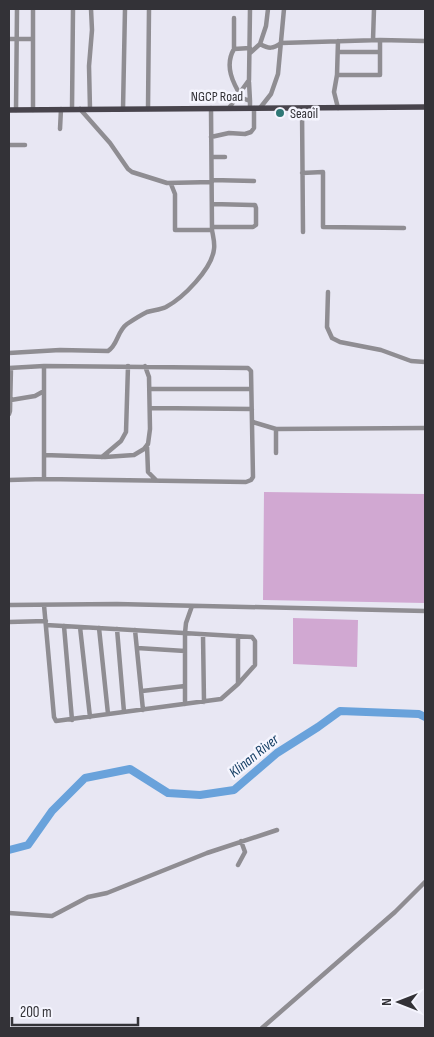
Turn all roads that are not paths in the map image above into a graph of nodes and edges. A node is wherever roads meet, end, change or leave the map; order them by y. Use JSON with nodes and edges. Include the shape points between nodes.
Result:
{"nodes":[{"id":1,"x":17,"y":9,"type":"edge"},
{"id":2,"x":33,"y":9,"type":"edge"},
{"id":3,"x":73,"y":9,"type":"edge"},
{"id":4,"x":90,"y":9,"type":"edge"},
{"id":5,"x":125,"y":9,"type":"edge"},
{"id":6,"x":150,"y":9,"type":"edge"},
{"id":7,"x":250,"y":9,"type":"edge"},
{"id":8,"x":268,"y":9,"type":"edge"},
{"id":9,"x":284,"y":9,"type":"edge"},
{"id":10,"x":374,"y":9,"type":"edge"},
{"id":11,"x":234,"y":18,"type":"dead end"},
{"id":12,"x":17,"y":39,"type":"junction"},
{"id":13,"x":33,"y":39,"type":"junction"},
{"id":14,"x":9,"y":40,"type":"edge"},
{"id":15,"x":373,"y":40,"type":"junction"},
{"id":16,"x":380,"y":40,"type":"junction"},
{"id":17,"x":425,"y":41,"type":"edge"},
{"id":18,"x":338,"y":42,"type":"junction"},
{"id":19,"x":280,"y":43,"type":"junction"},
{"id":20,"x":260,"y":44,"type":"junction"},
{"id":21,"x":275,"y":48,"type":"junction"},
{"id":22,"x":234,"y":49,"type":"junction"},
{"id":23,"x":250,"y":50,"type":"junction"},
{"id":24,"x":338,"y":52,"type":"junction"},
{"id":25,"x":380,"y":52,"type":"junction"},
{"id":26,"x":280,"y":53,"type":"junction"},
{"id":27,"x":337,"y":75,"type":"junction"},
{"id":28,"x":249,"y":80,"type":"junction"},
{"id":29,"x":239,"y":94,"type":"junction"},
{"id":30,"x":253,"y":106,"type":"junction"},
{"id":31,"x":425,"y":107,"type":"edge"},
{"id":32,"x":211,"y":108,"type":"junction"},
{"id":33,"x":229,"y":108,"type":"junction"},
{"id":34,"x":302,"y":108,"type":"junction"},
{"id":35,"x":338,"y":108,"type":"junction"},
{"id":36,"x":62,"y":109,"type":"junction"},
{"id":37,"x":72,"y":109,"type":"junction"},
{"id":38,"x":80,"y":109,"type":"junction"},
{"id":39,"x":90,"y":109,"type":"junction"},
{"id":40,"x":124,"y":109,"type":"junction"},
{"id":41,"x":148,"y":109,"type":"junction"},
{"id":42,"x":9,"y":110,"type":"edge"},
{"id":43,"x":16,"y":110,"type":"junction"},
{"id":44,"x":32,"y":110,"type":"junction"},
{"id":45,"x":60,"y":129,"type":"dead end"},
{"id":46,"x":212,"y":138,"type":"junction"},
{"id":47,"x":9,"y":145,"type":"edge"},
{"id":48,"x":25,"y":145,"type":"dead end"},
{"id":49,"x":212,"y":157,"type":"junction"},
{"id":50,"x":226,"y":157,"type":"dead end"},
{"id":51,"x":302,"y":173,"type":"junction"},
{"id":52,"x":212,"y":181,"type":"junction"},
{"id":53,"x":254,"y":181,"type":"dead end"},
{"id":54,"x":171,"y":184,"type":"junction"},
{"id":55,"x":212,"y":204,"type":"junction"},
{"id":56,"x":404,"y":228,"type":"dead end"},
{"id":57,"x":212,"y":229,"type":"junction"},
{"id":58,"x":303,"y":232,"type":"dead end"},
{"id":59,"x":328,"y":292,"type":"dead end"},
{"id":60,"x":9,"y":354,"type":"edge"},
{"id":61,"x":425,"y":362,"type":"edge"},
{"id":62,"x":44,"y":366,"type":"junction"},
{"id":63,"x":128,"y":366,"type":"junction"},
{"id":64,"x":145,"y":366,"type":"junction"},
{"id":65,"x":10,"y":368,"type":"edge"},
{"id":66,"x":150,"y":389,"type":"junction"},
{"id":67,"x":251,"y":389,"type":"junction"},
{"id":68,"x":10,"y":390,"type":"edge"},
{"id":69,"x":44,"y":391,"type":"junction"},
{"id":70,"x":11,"y":400,"type":"junction"},
{"id":71,"x":150,"y":408,"type":"junction"},
{"id":72,"x":252,"y":408,"type":"junction"},
{"id":73,"x":9,"y":414,"type":"edge"},
{"id":74,"x":252,"y":422,"type":"junction"},
{"id":75,"x":425,"y":428,"type":"edge"},
{"id":76,"x":276,"y":429,"type":"junction"},
{"id":77,"x":147,"y":445,"type":"junction"},
{"id":78,"x":276,"y":453,"type":"dead end"},
{"id":79,"x":44,"y":454,"type":"junction"},
{"id":80,"x":101,"y":457,"type":"junction"},
{"id":81,"x":9,"y":480,"type":"edge"},
{"id":82,"x":44,"y":480,"type":"junction"},
{"id":83,"x":156,"y":480,"type":"junction"},
{"id":84,"x":9,"y":605,"type":"edge"},
{"id":85,"x":44,"y":605,"type":"junction"},
{"id":86,"x":192,"y":606,"type":"junction"},
{"id":87,"x":425,"y":611,"type":"edge"},
{"id":88,"x":9,"y":622,"type":"edge"},
{"id":89,"x":46,"y":623,"type":"junction"},
{"id":90,"x":64,"y":626,"type":"junction"},
{"id":91,"x":80,"y":627,"type":"junction"},
{"id":92,"x":99,"y":628,"type":"junction"},
{"id":93,"x":117,"y":629,"type":"junction"},
{"id":94,"x":136,"y":630,"type":"junction"},
{"id":95,"x":185,"y":633,"type":"junction"},
{"id":96,"x":203,"y":634,"type":"junction"},
{"id":97,"x":238,"y":636,"type":"junction"},
{"id":98,"x":137,"y":648,"type":"junction"},
{"id":99,"x":185,"y":652,"type":"junction"},
{"id":100,"x":238,"y":684,"type":"junction"},
{"id":101,"x":185,"y":686,"type":"junction"},
{"id":102,"x":142,"y":691,"type":"junction"},
{"id":103,"x":204,"y":702,"type":"junction"},
{"id":104,"x":186,"y":704,"type":"junction"},
{"id":105,"x":143,"y":710,"type":"junction"},
{"id":106,"x":124,"y":712,"type":"junction"},
{"id":107,"x":108,"y":714,"type":"junction"},
{"id":108,"x":90,"y":717,"type":"junction"},
{"id":109,"x":72,"y":720,"type":"junction"},
{"id":110,"x":276,"y":830,"type":"dead end"},
{"id":111,"x":241,"y":842,"type":"junction"},
{"id":112,"x":238,"y":865,"type":"dead end"},
{"id":113,"x":425,"y":882,"type":"edge"},
{"id":114,"x":9,"y":913,"type":"edge"},
{"id":115,"x":262,"y":1028,"type":"edge"}],
"edges":[{"from":1,"to":12,"type":"street"},
{"from":2,"to":13,"type":"street"},
{"from":3,"to":37,"type":"street"},
{"from":4,"to":39,"type":"street"},
{"from":5,"to":40,"type":"street"},
{"from":6,"to":41,"type":"street"},
{"from":7,"to":23,"type":"street"},
{"from":8,"to":20,"type":"street"},
{"from":9,"to":19,"type":"street"},
{"from":10,"to":15,"type":"street"},
{"from":11,"to":22,"type":"street"},
{"from":12,"to":13,"type":"street"},
{"from":12,"to":14,"type":"street"},
{"from":12,"to":43,"type":"street"},
{"from":13,"to":44,"type":"street"},
{"from":15,"to":16,"type":"street"},
{"from":15,"to":18,"type":"street"},
{"from":16,"to":17,"type":"street"},
{"from":16,"to":25,"type":"street"},
{"from":18,"to":19,"type":"street"},
{"from":18,"to":24,"type":"street"},
{"from":19,"to":21,"type":"street"},
{"from":19,"to":26,"type":"street"},
{"from":20,"to":21,"type":"street"},
{"from":20,"to":23,"type":"street"},
{"from":21,"to":26,"type":"street"},
{"from":22,"to":23,"type":"street"},
{"from":22,"to":29,"type":"street","via":[[229,58],[229,69]]},
{"from":23,"to":28,"type":"street"},
{"from":24,"to":25,"type":"street"},
{"from":24,"to":27,"type":"street"},
{"from":25,"to":27,"type":"street","via":[[380,75]]},
{"from":26,"to":30,"type":"street","via":[[278,74],[271,94]]},
{"from":27,"to":35,"type":"street","via":[[334,92]]},
{"from":28,"to":29,"type":"street"},
{"from":28,"to":30,"type":"street"},
{"from":29,"to":30,"type":"street"},
{"from":29,"to":33,"type":"street"},
{"from":30,"to":33,"type":"main road","name":"NGCP Road"},
{"from":30,"to":34,"type":"main road","name":"NGCP Road"},
{"from":30,"to":46,"type":"street","via":[[252,132]]},
{"from":31,"to":35,"type":"main road","name":"NGCP Road"},
{"from":32,"to":33,"type":"main road","name":"NGCP Road"},
{"from":32,"to":41,"type":"main road","name":"NGCP Road"},
{"from":32,"to":46,"type":"street"},
{"from":34,"to":35,"type":"main road","name":"NGCP Road"},
{"from":34,"to":51,"type":"street"},
{"from":36,"to":37,"type":"main road","name":"NGCP Road"},
{"from":36,"to":44,"type":"main road","name":"NGCP Road"},
{"from":36,"to":45,"type":"street"},
{"from":37,"to":38,"type":"main road","name":"NGCP Road"},
{"from":38,"to":39,"type":"main road","name":"NGCP Road"},
{"from":38,"to":54,"type":"street","via":[[128,169]]},
{"from":39,"to":40,"type":"main road","name":"NGCP Road"},
{"from":40,"to":41,"type":"main road","name":"NGCP Road"},
{"from":42,"to":43,"type":"main road","name":"NGCP Road"},
{"from":43,"to":44,"type":"main road","name":"NGCP Road"},
{"from":46,"to":49,"type":"street"},
{"from":47,"to":48,"type":"street"},
{"from":49,"to":50,"type":"street"},
{"from":49,"to":52,"type":"street"},
{"from":51,"to":56,"type":"street","via":[[323,172],[323,227]]},
{"from":51,"to":58,"type":"street"},
{"from":52,"to":53,"type":"street"},
{"from":52,"to":54,"type":"street"},
{"from":52,"to":55,"type":"street"},
{"from":54,"to":57,"type":"street","via":[[175,194],[175,230]]},
{"from":55,"to":57,"type":"street"},
{"from":55,"to":57,"type":"street","via":[[255,205],[256,208],[256,225],[253,228]]},
{"from":57,"to":60,"type":"street","via":[[214,253],[203,274],[174,302],[125,326],[110,350]]},
{"from":59,"to":61,"type":"street","via":[[327,327],[332,338],[411,361]]},
{"from":62,"to":63,"type":"street"},
{"from":62,"to":65,"type":"street"},
{"from":62,"to":69,"type":"street"},
{"from":63,"to":64,"type":"street"},
{"from":63,"to":80,"type":"street","via":[[126,432]]},
{"from":64,"to":66,"type":"street"},
{"from":64,"to":67,"type":"street","via":[[248,368]]},
{"from":65,"to":68,"type":"street"},
{"from":66,"to":67,"type":"street"},
{"from":66,"to":71,"type":"street"},
{"from":67,"to":72,"type":"street"},
{"from":68,"to":70,"type":"street"},
{"from":69,"to":70,"type":"street"},
{"from":69,"to":79,"type":"street"},
{"from":70,"to":73,"type":"street"},
{"from":71,"to":72,"type":"street"},
{"from":71,"to":77,"type":"street"},
{"from":72,"to":74,"type":"street"},
{"from":74,"to":76,"type":"street"},
{"from":74,"to":83,"type":"street","via":[[254,470],[251,480]]},
{"from":75,"to":76,"type":"street"},
{"from":76,"to":78,"type":"street"},
{"from":77,"to":80,"type":"street","via":[[134,455]]},
{"from":77,"to":83,"type":"street","via":[[148,472]]},
{"from":79,"to":80,"type":"street"},
{"from":79,"to":82,"type":"street"},
{"from":81,"to":82,"type":"street"},
{"from":82,"to":83,"type":"street"},
{"from":84,"to":85,"type":"street"},
{"from":85,"to":86,"type":"street"},
{"from":85,"to":89,"type":"street"},
{"from":86,"to":87,"type":"street"},
{"from":86,"to":95,"type":"street"},
{"from":88,"to":89,"type":"street"},
{"from":89,"to":90,"type":"street"},
{"from":89,"to":109,"type":"street","via":[[54,717],[60,722]]},
{"from":90,"to":91,"type":"street"},
{"from":90,"to":109,"type":"street"},
{"from":91,"to":92,"type":"street"},
{"from":91,"to":108,"type":"street"},
{"from":92,"to":93,"type":"street"},
{"from":92,"to":107,"type":"street"},
{"from":93,"to":94,"type":"street"},
{"from":93,"to":106,"type":"street"},
{"from":94,"to":95,"type":"street"},
{"from":94,"to":98,"type":"street"},
{"from":95,"to":96,"type":"street"},
{"from":95,"to":99,"type":"street"},
{"from":96,"to":97,"type":"street"},
{"from":96,"to":103,"type":"street"},
{"from":97,"to":100,"type":"street"},
{"from":97,"to":100,"type":"street","via":[[252,637],[255,641],[254,666]]},
{"from":98,"to":99,"type":"street"},
{"from":98,"to":102,"type":"street"},
{"from":99,"to":101,"type":"street"},
{"from":100,"to":103,"type":"street","via":[[221,699]]},
{"from":101,"to":102,"type":"street"},
{"from":101,"to":104,"type":"street"},
{"from":102,"to":105,"type":"street"},
{"from":103,"to":104,"type":"street"},
{"from":104,"to":105,"type":"street"},
{"from":105,"to":106,"type":"street"},
{"from":106,"to":107,"type":"street"},
{"from":107,"to":108,"type":"street"},
{"from":108,"to":109,"type":"street"},
{"from":110,"to":111,"type":"street"},
{"from":111,"to":112,"type":"street","via":[[245,852]]},
{"from":111,"to":114,"type":"street","via":[[107,893],[88,897],[52,916]]},
{"from":113,"to":115,"type":"street"}]}
